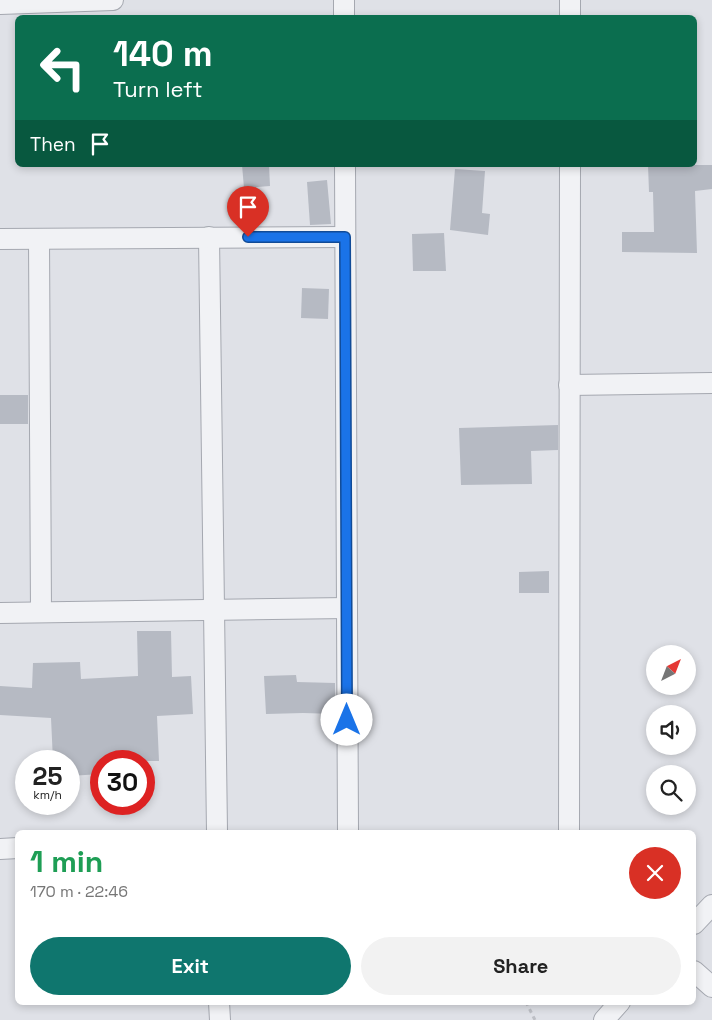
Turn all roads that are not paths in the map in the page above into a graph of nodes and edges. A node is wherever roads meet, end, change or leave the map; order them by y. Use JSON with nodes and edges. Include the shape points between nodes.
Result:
{"nodes":[{"id":1,"x":113,"y":0,"type":"edge"},
{"id":2,"x":344,"y":0,"type":"edge"},
{"id":3,"x":570,"y":0,"type":"edge"},
{"id":4,"x":0,"y":4,"type":"edge"},
{"id":5,"x":344,"y":15,"type":"edge"},
{"id":6,"x":570,"y":15,"type":"edge"},
{"id":7,"x":345,"y":167,"type":"edge"},
{"id":8,"x":570,"y":167,"type":"edge"},
{"id":9,"x":345,"y":237,"type":"junction"},
{"id":10,"x":39,"y":238,"type":"junction"},
{"id":11,"x":209,"y":238,"type":"junction"},
{"id":12,"x":0,"y":239,"type":"edge"},
{"id":13,"x":712,"y":383,"type":"edge"},
{"id":14,"x":569,"y":385,"type":"junction"},
{"id":15,"x":347,"y":608,"type":"junction"},
{"id":16,"x":214,"y":610,"type":"junction"},
{"id":17,"x":41,"y":612,"type":"junction"},
{"id":18,"x":0,"y":613,"type":"edge"},
{"id":19,"x":217,"y":830,"type":"edge"},
{"id":20,"x":348,"y":830,"type":"edge"},
{"id":21,"x":569,"y":830,"type":"edge"},
{"id":22,"x":15,"y":848,"type":"edge"},
{"id":23,"x":0,"y":849,"type":"edge"},
{"id":24,"x":712,"y":905,"type":"edge"},
{"id":25,"x":696,"y":922,"type":"edge"},
{"id":26,"x":696,"y":973,"type":"edge"},
{"id":27,"x":712,"y":987,"type":"edge"},
{"id":28,"x":220,"y":1005,"type":"edge"},
{"id":29,"x":617,"y":1005,"type":"edge"},
{"id":30,"x":220,"y":1020,"type":"edge"},
{"id":31,"x":604,"y":1020,"type":"edge"}],
"edges":[{"from":1,"to":4,"type":"street"},
{"from":2,"to":5,"type":"street"},
{"from":3,"to":6,"type":"street"},
{"from":7,"to":9,"type":"street"},
{"from":8,"to":14,"type":"street"},
{"from":9,"to":11,"type":"street"},
{"from":9,"to":15,"type":"street"},
{"from":10,"to":11,"type":"street"},
{"from":10,"to":12,"type":"street"},
{"from":10,"to":17,"type":"street"},
{"from":11,"to":16,"type":"street"},
{"from":13,"to":14,"type":"street"},
{"from":14,"to":21,"type":"street"},
{"from":15,"to":16,"type":"street"},
{"from":15,"to":20,"type":"street"},
{"from":16,"to":17,"type":"street"},
{"from":16,"to":19,"type":"street"},
{"from":17,"to":18,"type":"street"},
{"from":22,"to":23,"type":"street"},
{"from":24,"to":25,"type":"street"},
{"from":26,"to":27,"type":"street"},
{"from":28,"to":30,"type":"street"},
{"from":29,"to":31,"type":"street"}]}
